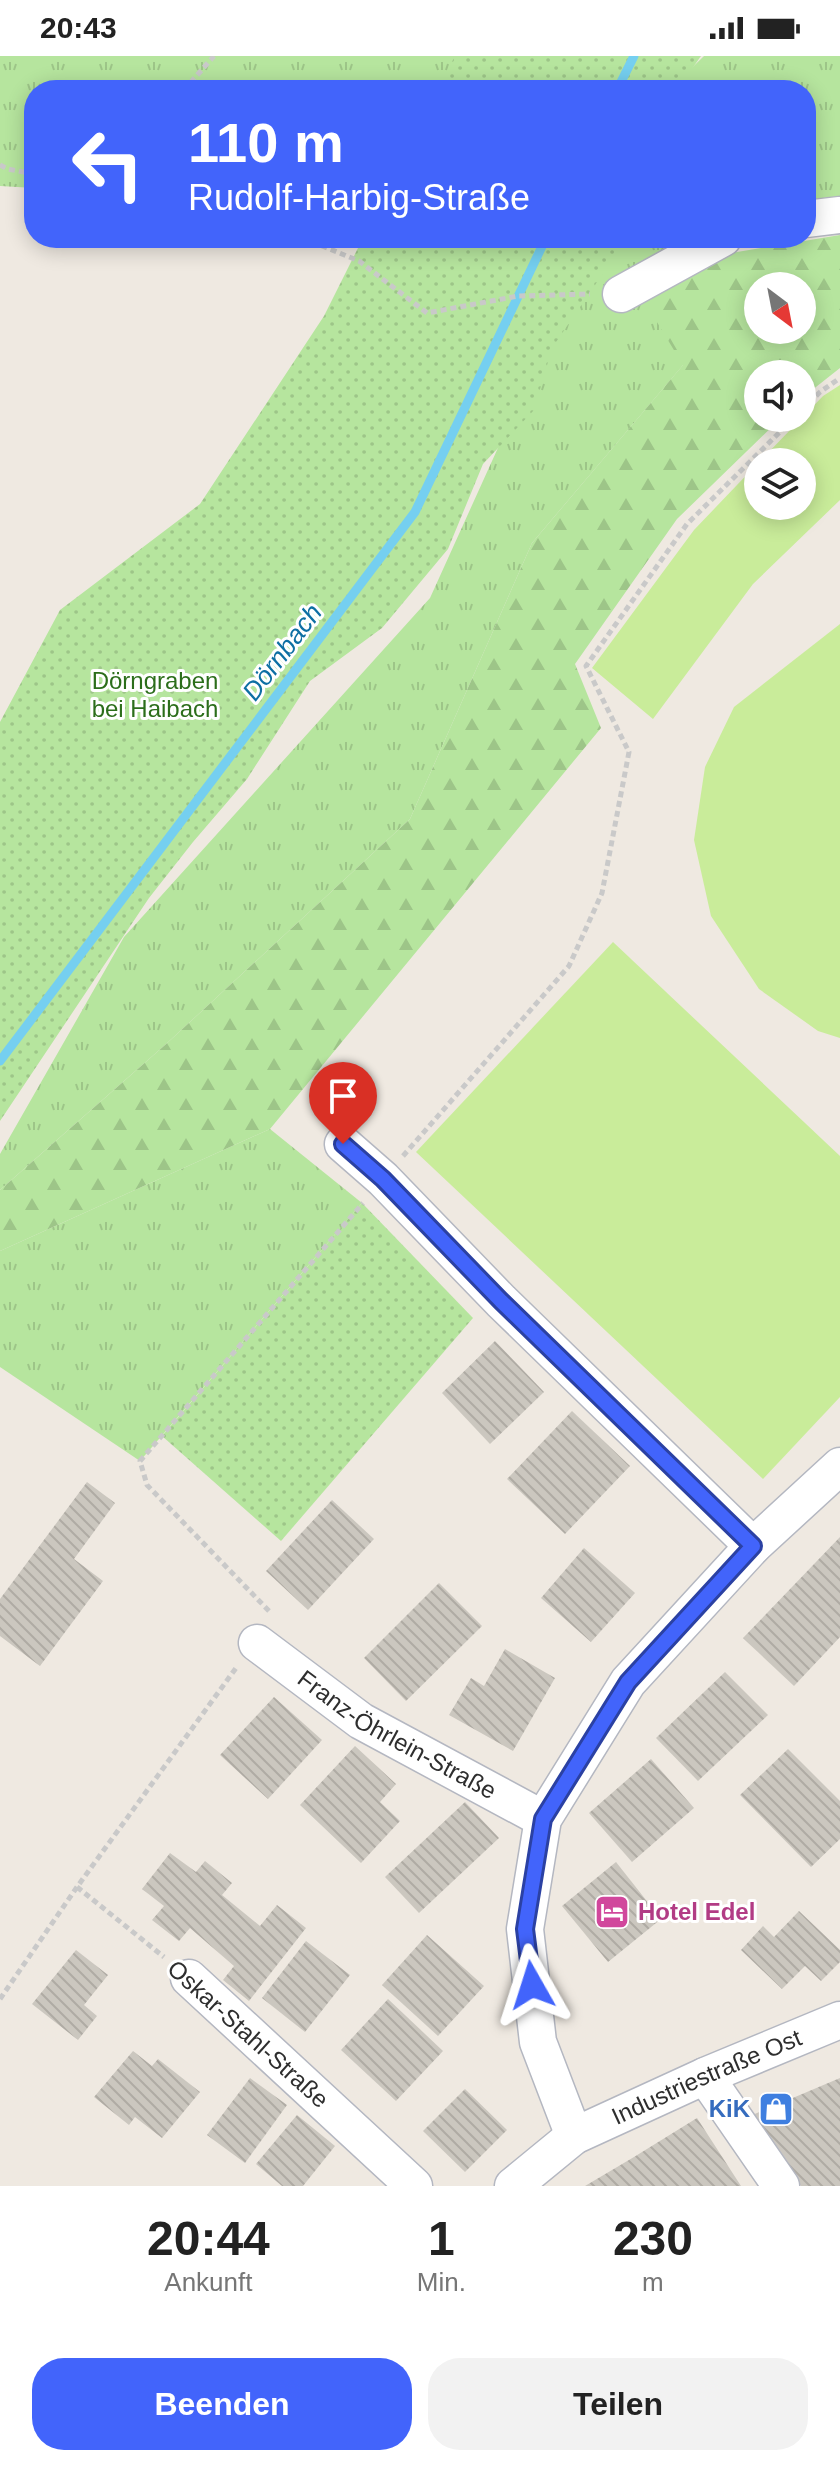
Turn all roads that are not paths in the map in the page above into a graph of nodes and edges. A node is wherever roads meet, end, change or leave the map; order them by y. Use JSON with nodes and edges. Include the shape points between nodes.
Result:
{"nodes":[{"id":1,"x":840,"y":215,"type":"edge"},
{"id":2,"x":816,"y":218,"type":"edge"},
{"id":3,"x":705,"y":248,"type":"edge"},
{"id":4,"x":621,"y":294,"type":"road end"},
{"id":5,"x":343,"y":1144,"type":"dead end"},
{"id":6,"x":840,"y":1466,"type":"edge"},
{"id":7,"x":753,"y":1546,"type":"junction"},
{"id":8,"x":257,"y":1643,"type":"road end"},
{"id":9,"x":543,"y":1819,"type":"junction"},
{"id":10,"x":189,"y":1978,"type":"road end"},
{"id":11,"x":840,"y":2020,"type":"edge"},
{"id":12,"x":705,"y":2076,"type":"junction"},
{"id":13,"x":574,"y":2136,"type":"junction"},
{"id":14,"x":414,"y":2186,"type":"edge"},
{"id":15,"x":513,"y":2186,"type":"edge"},
{"id":16,"x":781,"y":2186,"type":"edge"}],
"edges":[{"from":1,"to":2,"type":"street"},
{"from":3,"to":4,"type":"street"},
{"from":5,"to":7,"type":"street"},
{"from":6,"to":7,"type":"street"},
{"from":7,"to":9,"type":"street","via":[[628,1682]]},
{"from":8,"to":9,"type":"street","name":"Franz-Öhrlein-Straße","via":[[361,1721]]},
{"from":9,"to":13,"type":"street","via":[[525,1929],[538,2042]]},
{"from":10,"to":14,"type":"street","name":"Oskar-Stahl-Straße"},
{"from":11,"to":12,"type":"street","name":"Industriestraße Ost"},
{"from":12,"to":13,"type":"street","name":"Industriestraße Ost"},
{"from":12,"to":16,"type":"street"},
{"from":13,"to":15,"type":"street","name":"Industriestraße Ost"}]}
